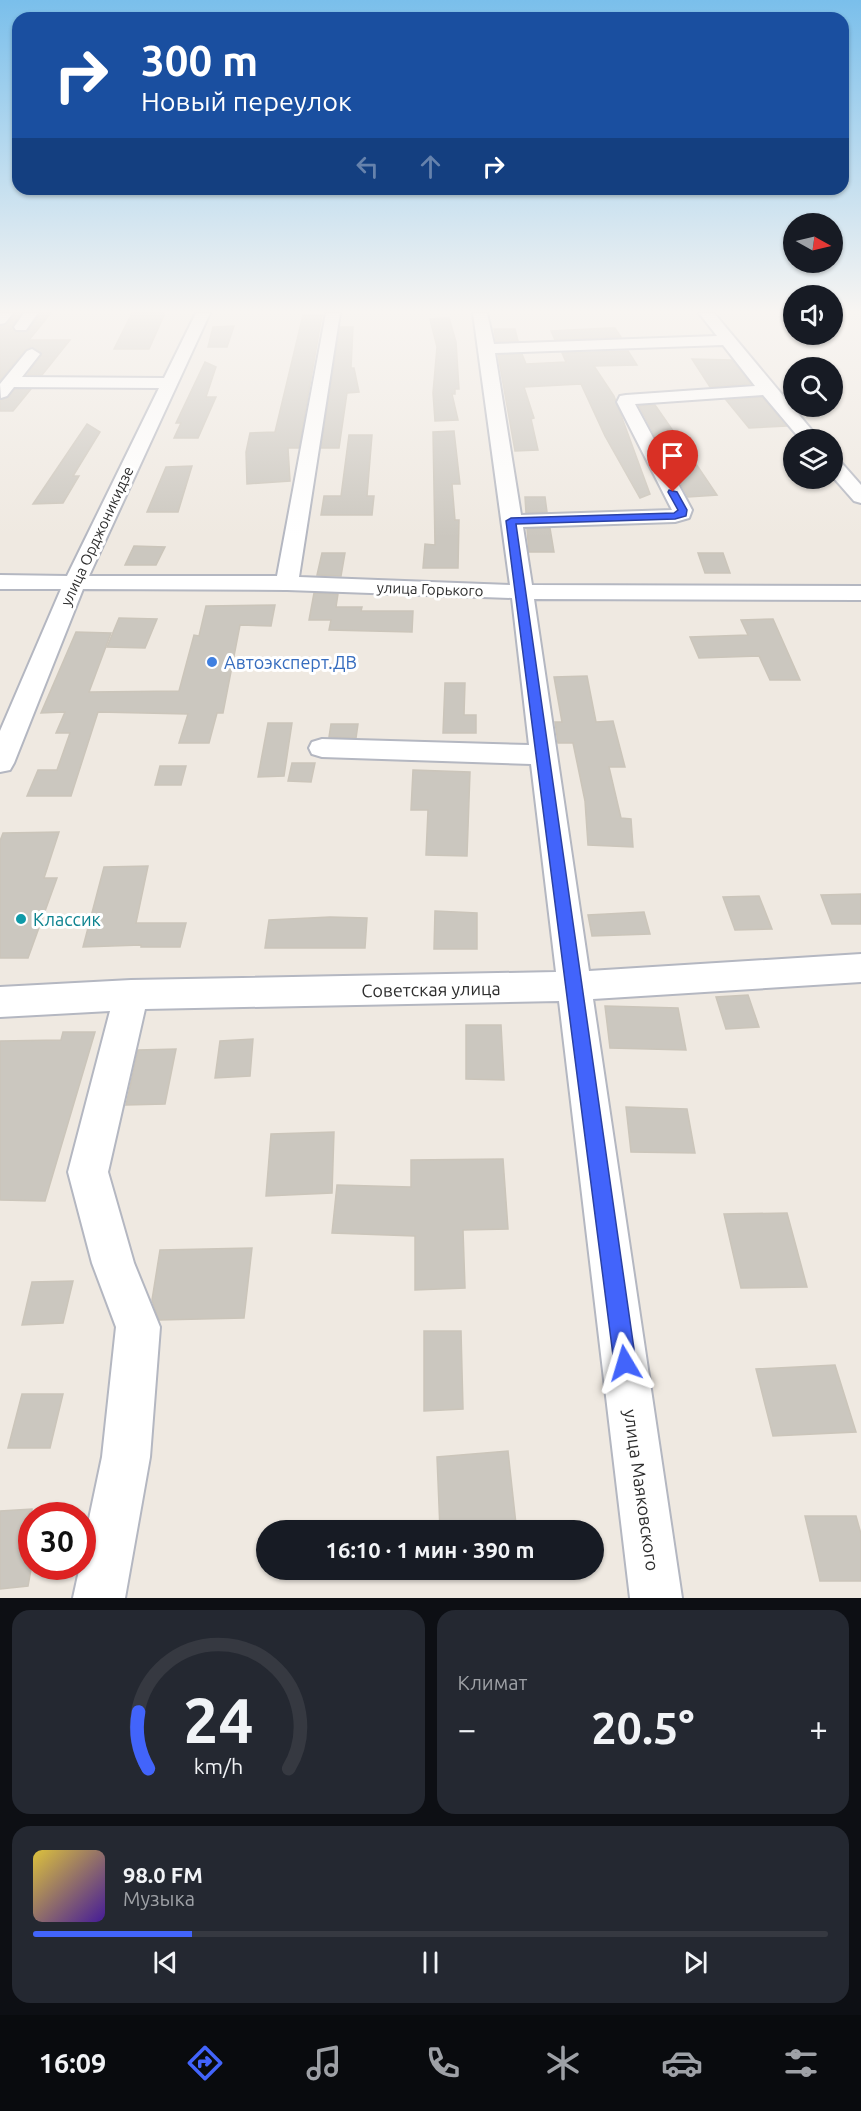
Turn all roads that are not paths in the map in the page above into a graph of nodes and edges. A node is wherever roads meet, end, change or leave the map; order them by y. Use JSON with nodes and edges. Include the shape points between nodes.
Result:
{"nodes":[{"id":1,"x":167,"y":388,"type":"edge"},
{"id":2,"x":320,"y":388,"type":"edge"},
{"id":3,"x":492,"y":388,"type":"edge"},
{"id":4,"x":765,"y":388,"type":"edge"},
{"id":5,"x":767,"y":390,"type":"junction"},
{"id":6,"x":801,"y":429,"type":"edge"},
{"id":7,"x":843,"y":477,"type":"edge"},
{"id":8,"x":861,"y":497,"type":"edge"},
{"id":9,"x":511,"y":521,"type":"junction"},
{"id":10,"x":0,"y":582,"type":"edge"},
{"id":11,"x":287,"y":583,"type":"junction"},
{"id":12,"x":74,"y":584,"type":"junction"},
{"id":13,"x":522,"y":592,"type":"junction"},
{"id":14,"x":861,"y":593,"type":"edge"},
{"id":15,"x":322,"y":748,"type":"dead end"},
{"id":16,"x":544,"y":755,"type":"junction"},
{"id":17,"x":0,"y":763,"type":"edge"},
{"id":18,"x":861,"y":968,"type":"edge"},
{"id":19,"x":575,"y":986,"type":"junction"},
{"id":20,"x":131,"y":995,"type":"junction"},
{"id":21,"x":0,"y":1002,"type":"edge"},
{"id":22,"x":99,"y":1598,"type":"edge"},
{"id":23,"x":656,"y":1598,"type":"edge"}],
"edges":[{"from":1,"to":12,"type":"street","name":"улица Орджоникидзе"},
{"from":2,"to":11,"type":"street"},
{"from":3,"to":9,"type":"street","name":"улица Маяковского"},
{"from":4,"to":5,"type":"street"},
{"from":5,"to":6,"type":"street"},
{"from":5,"to":9,"type":"street","via":[[626,400],[682,514]]},
{"from":7,"to":8,"type":"street"},
{"from":9,"to":13,"type":"street","name":"улица Маяковского"},
{"from":10,"to":12,"type":"street","name":"улица Горького"},
{"from":11,"to":12,"type":"street","name":"улица Горького"},
{"from":11,"to":13,"type":"street","name":"улица Горького"},
{"from":12,"to":17,"type":"street","name":"улица Орджоникидзе"},
{"from":13,"to":14,"type":"street","name":"улица Горького"},
{"from":13,"to":16,"type":"street","name":"улица Маяковского"},
{"from":15,"to":16,"type":"street"},
{"from":16,"to":19,"type":"street","name":"улица Маяковского"},
{"from":18,"to":19,"type":"street","name":"Советская улица"},
{"from":19,"to":20,"type":"street","name":"Советская улица"},
{"from":19,"to":23,"type":"street","name":"улица Маяковского"},
{"from":20,"to":21,"type":"street","name":"Советская улица"},
{"from":20,"to":22,"type":"street","via":[[88,1172],[112,1263],[138,1327],[126,1457]]}]}
